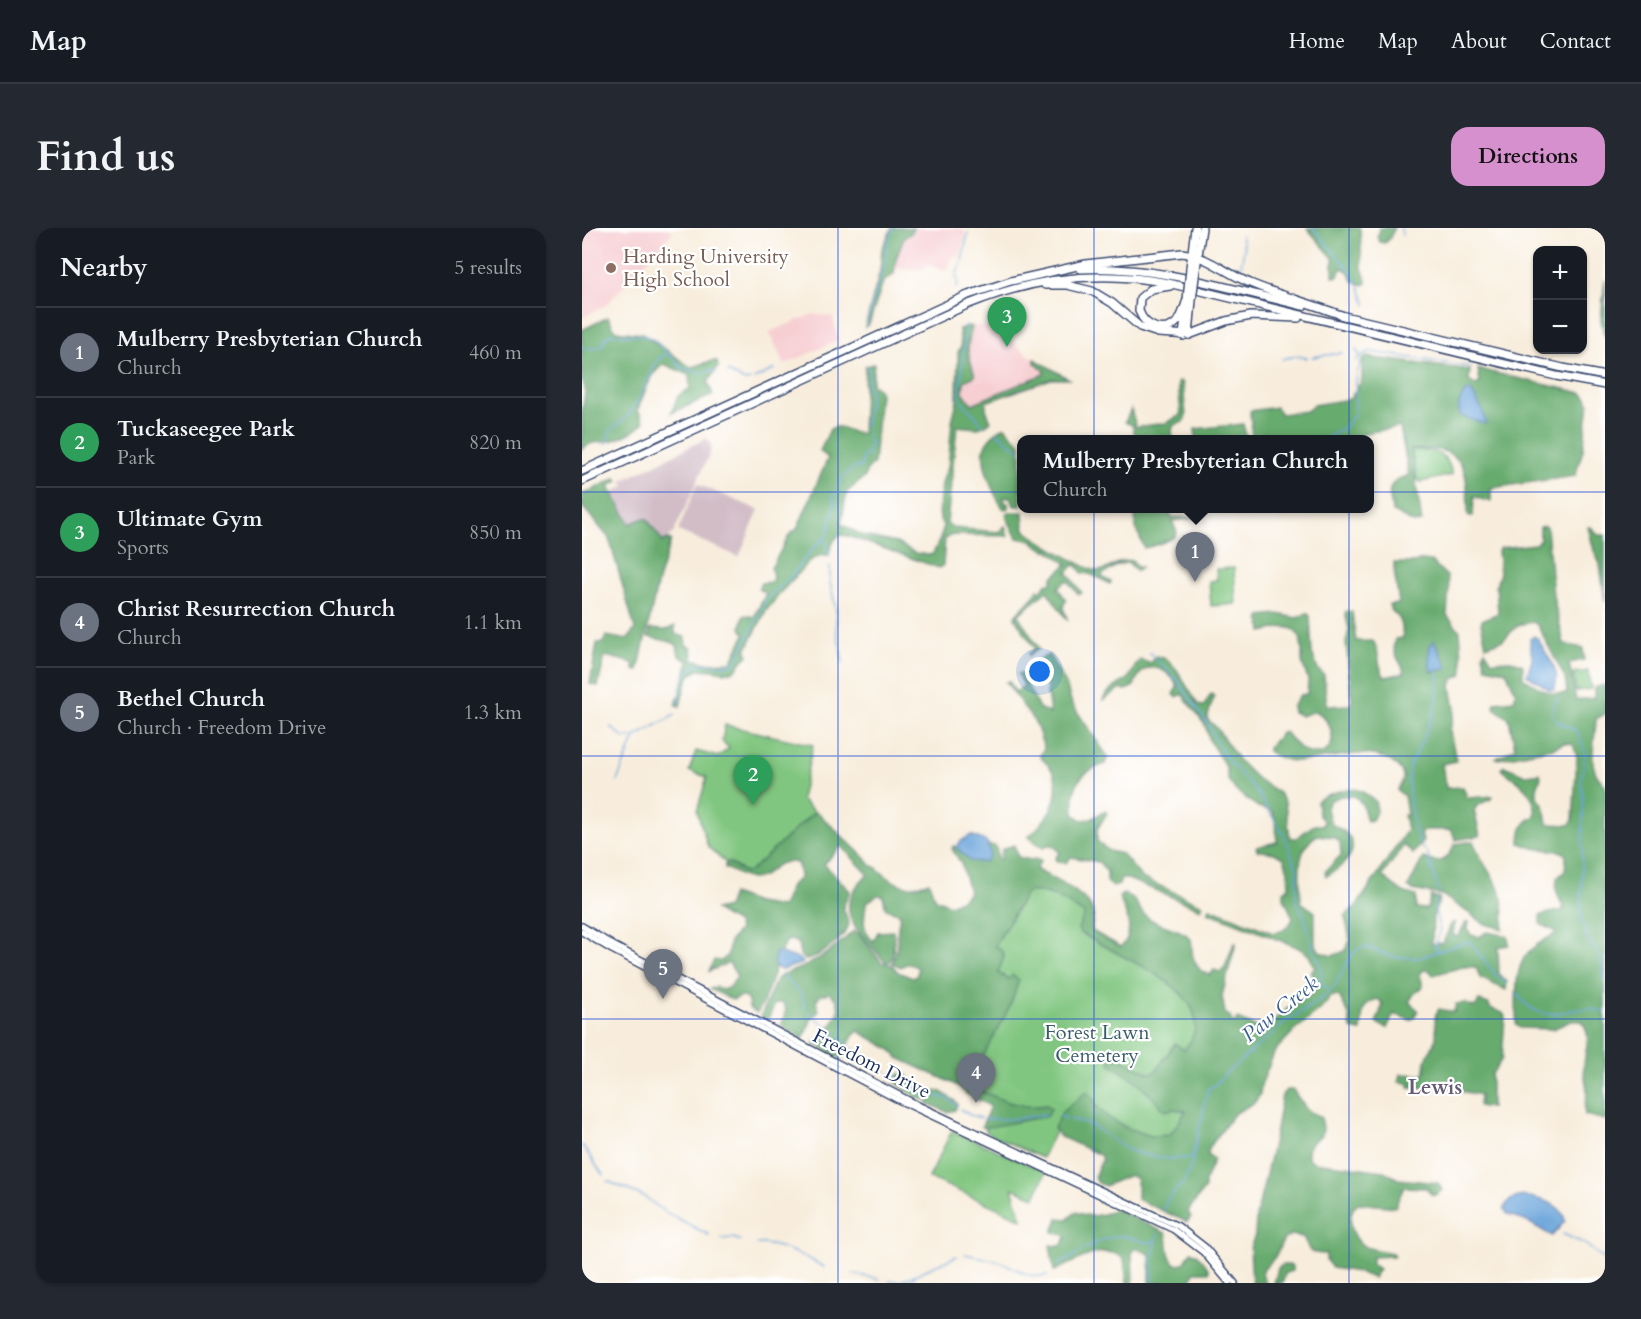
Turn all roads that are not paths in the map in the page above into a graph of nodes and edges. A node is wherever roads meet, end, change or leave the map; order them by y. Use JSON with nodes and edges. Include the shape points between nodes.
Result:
{"nodes":[{"id":1,"x":1195,"y":228,"type":"edge"},
{"id":2,"x":1202,"y":228,"type":"edge"},
{"id":3,"x":1199,"y":241,"type":"junction"},
{"id":4,"x":1194,"y":255,"type":"junction"},
{"id":5,"x":1208,"y":260,"type":"junction"},
{"id":6,"x":1048,"y":272,"type":"junction"},
{"id":7,"x":1028,"y":285,"type":"junction"},
{"id":8,"x":1181,"y":286,"type":"junction"},
{"id":9,"x":1190,"y":300,"type":"junction"},
{"id":10,"x":1344,"y":316,"type":"junction"},
{"id":11,"x":1353,"y":327,"type":"junction"},
{"id":12,"x":1186,"y":336,"type":"junction"},
{"id":13,"x":1605,"y":376,"type":"edge"},
{"id":14,"x":1605,"y":385,"type":"edge"},
{"id":15,"x":582,"y":471,"type":"edge"},
{"id":16,"x":582,"y":481,"type":"edge"},
{"id":17,"x":582,"y":926,"type":"edge"},
{"id":18,"x":582,"y":932,"type":"edge"},
{"id":19,"x":678,"y":982,"type":"junction"},
{"id":20,"x":1002,"y":1149,"type":"junction"},
{"id":21,"x":1034,"y":1158,"type":"junction"},
{"id":22,"x":1229,"y":1283,"type":"edge"},
{"id":23,"x":1235,"y":1283,"type":"edge"}],
"edges":[{"from":1,"to":4,"type":"highway"},
{"from":2,"to":3,"type":"highway"},
{"from":3,"to":4,"type":"highway"},
{"from":3,"to":5,"type":"highway"},
{"from":4,"to":5,"type":"highway"},
{"from":4,"to":6,"type":"highway","via":[[1094,263]]},
{"from":4,"to":9,"type":"highway","bridge":true},
{"from":5,"to":10,"type":"highway","via":[[1245,281]]},
{"from":6,"to":10,"type":"highway","via":[[1090,268],[1145,271]]},
{"from":6,"to":15,"type":"highway","via":[[968,295]]},
{"from":7,"to":8,"type":"highway","via":[[1107,276]]},
{"from":7,"to":12,"type":"highway","via":[[1067,285],[1092,291],[1144,329]]},
{"from":7,"to":16,"type":"highway","via":[[969,304]]},
{"from":8,"to":9,"type":"highway","via":[[1145,292],[1138,305],[1141,316],[1152,327],[1169,327],[1181,317]]},
{"from":8,"to":11,"type":"highway"},
{"from":9,"to":12,"type":"highway"},
{"from":10,"to":13,"type":"highway"},
{"from":11,"to":12,"type":"highway","via":[[1257,316],[1226,321]]},
{"from":11,"to":14,"type":"highway"},
{"from":17,"to":19,"type":"main road","name":"Freedom Drive"},
{"from":18,"to":19,"type":"main road","name":"Freedom Drive"},
{"from":19,"to":20,"type":"main road","name":"Freedom Drive","via":[[898,1100]]},
{"from":19,"to":21,"type":"main road","name":"Freedom Drive","via":[[920,1106]]},
{"from":20,"to":21,"type":"main road"},
{"from":20,"to":22,"type":"main road","name":"Freedom Drive","via":[[1181,1234],[1203,1252]]},
{"from":21,"to":23,"type":"main road","name":"Freedom Drive","via":[[1178,1226],[1205,1247]]}]}
